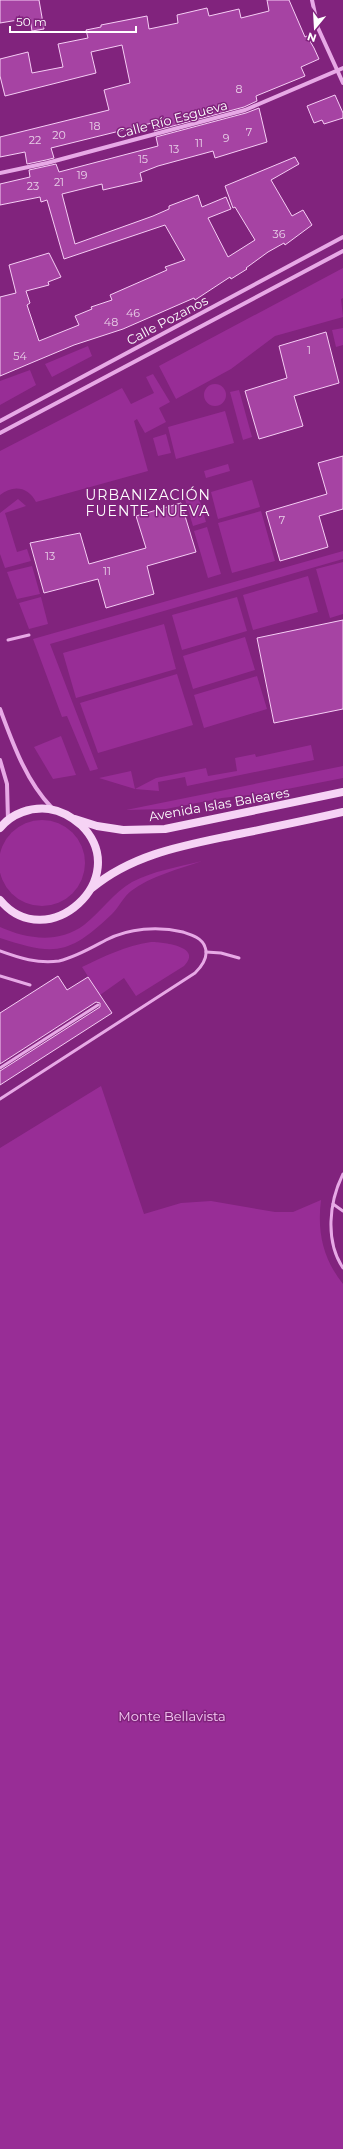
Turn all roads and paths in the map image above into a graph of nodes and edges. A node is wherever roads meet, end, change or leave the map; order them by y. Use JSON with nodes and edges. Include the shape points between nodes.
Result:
{"nodes":[{"id":1,"x":312,"y":0,"type":"edge"},
{"id":2,"x":343,"y":68,"type":"edge"},
{"id":3,"x":337,"y":71,"type":"junction"},
{"id":4,"x":343,"y":83,"type":"edge"},
{"id":5,"x":0,"y":173,"type":"edge"},
{"id":6,"x":343,"y":237,"type":"edge"},
{"id":7,"x":343,"y":251,"type":"edge"},
{"id":8,"x":0,"y":420,"type":"edge"},
{"id":9,"x":0,"y":433,"type":"edge"},
{"id":10,"x":29,"y":635,"type":"dead end"},
{"id":11,"x":8,"y":640,"type":"dead end"},
{"id":12,"x":0,"y":709,"type":"edge"},
{"id":13,"x":0,"y":760,"type":"edge"},
{"id":14,"x":343,"y":792,"type":"edge"},
{"id":15,"x":54,"y":810,"type":"junction"},
{"id":16,"x":343,"y":812,"type":"edge"},
{"id":17,"x":8,"y":820,"type":"junction"},
{"id":18,"x":75,"y":820,"type":"junction"},
{"id":19,"x":0,"y":828,"type":"edge"},
{"id":20,"x":92,"y":889,"type":"junction"},
{"id":21,"x":0,"y":900,"type":"edge"},
{"id":22,"x":0,"y":906,"type":"edge"},
{"id":23,"x":11,"y":910,"type":"junction"},
{"id":24,"x":0,"y":951,"type":"edge"},
{"id":25,"x":206,"y":952,"type":"junction"},
{"id":26,"x":239,"y":958,"type":"dead end"},
{"id":27,"x":0,"y":976,"type":"edge"},
{"id":28,"x":30,"y":985,"type":"dead end"},
{"id":29,"x":98,"y":1005,"type":"dead end"},
{"id":30,"x":0,"y":1068,"type":"edge"},
{"id":31,"x":0,"y":1100,"type":"edge"},
{"id":32,"x":343,"y":1174,"type":"edge"},
{"id":33,"x":334,"y":1204,"type":"junction"},
{"id":34,"x":343,"y":1211,"type":"edge"},
{"id":35,"x":343,"y":1268,"type":"edge"}],
"edges":[{"from":1,"to":3,"type":"street","via":[[318,28]]},
{"from":2,"to":3,"type":"street","name":"Calle Río Esgueva"},
{"from":3,"to":4,"type":"street"},
{"from":3,"to":5,"type":"street","name":"Calle Río Esgueva","via":[[245,110],[47,163]]},
{"from":6,"to":8,"type":"street","name":"Calle Pozanos"},
{"from":7,"to":9,"type":"street","name":"Calle Pozanos"},
{"from":10,"to":11,"type":"lane"},
{"from":12,"to":15,"type":"street","via":[[30,780]]},
{"from":13,"to":17,"type":"street","via":[[9,798]]},
{"from":14,"to":18,"type":"main road","name":"Avenida Islas Baleares","via":[[159,829],[122,830]]},
{"from":15,"to":17,"type":"main road","via":[[34,809]]},
{"from":15,"to":18,"type":"main road"},
{"from":16,"to":20,"type":"main road","via":[[162,852],[122,867],[109,874]]},
{"from":17,"to":19,"type":"main road"},
{"from":18,"to":20,"type":"main road","via":[[86,830],[96,852],[97,871]]},
{"from":20,"to":23,"type":"main road","via":[[81,903],[61,916],[37,919]]},
{"from":21,"to":23,"type":"main road"},
{"from":22,"to":23,"type":"main road"},
{"from":24,"to":25,"type":"lane","via":[[30,961],[59,961],[117,935],[150,928],[176,930],[193,936],[203,942]]},
{"from":25,"to":26,"type":"lane"},
{"from":25,"to":31,"type":"lane","via":[[201,967],[195,973]]},
{"from":27,"to":28,"type":"lane"},
{"from":29,"to":30,"type":"lane"},
{"from":32,"to":33,"type":"lane","via":[[335,1191]]},
{"from":33,"to":34,"type":"lane"},
{"from":33,"to":35,"type":"lane","via":[[331,1238],[334,1252]]}]}
